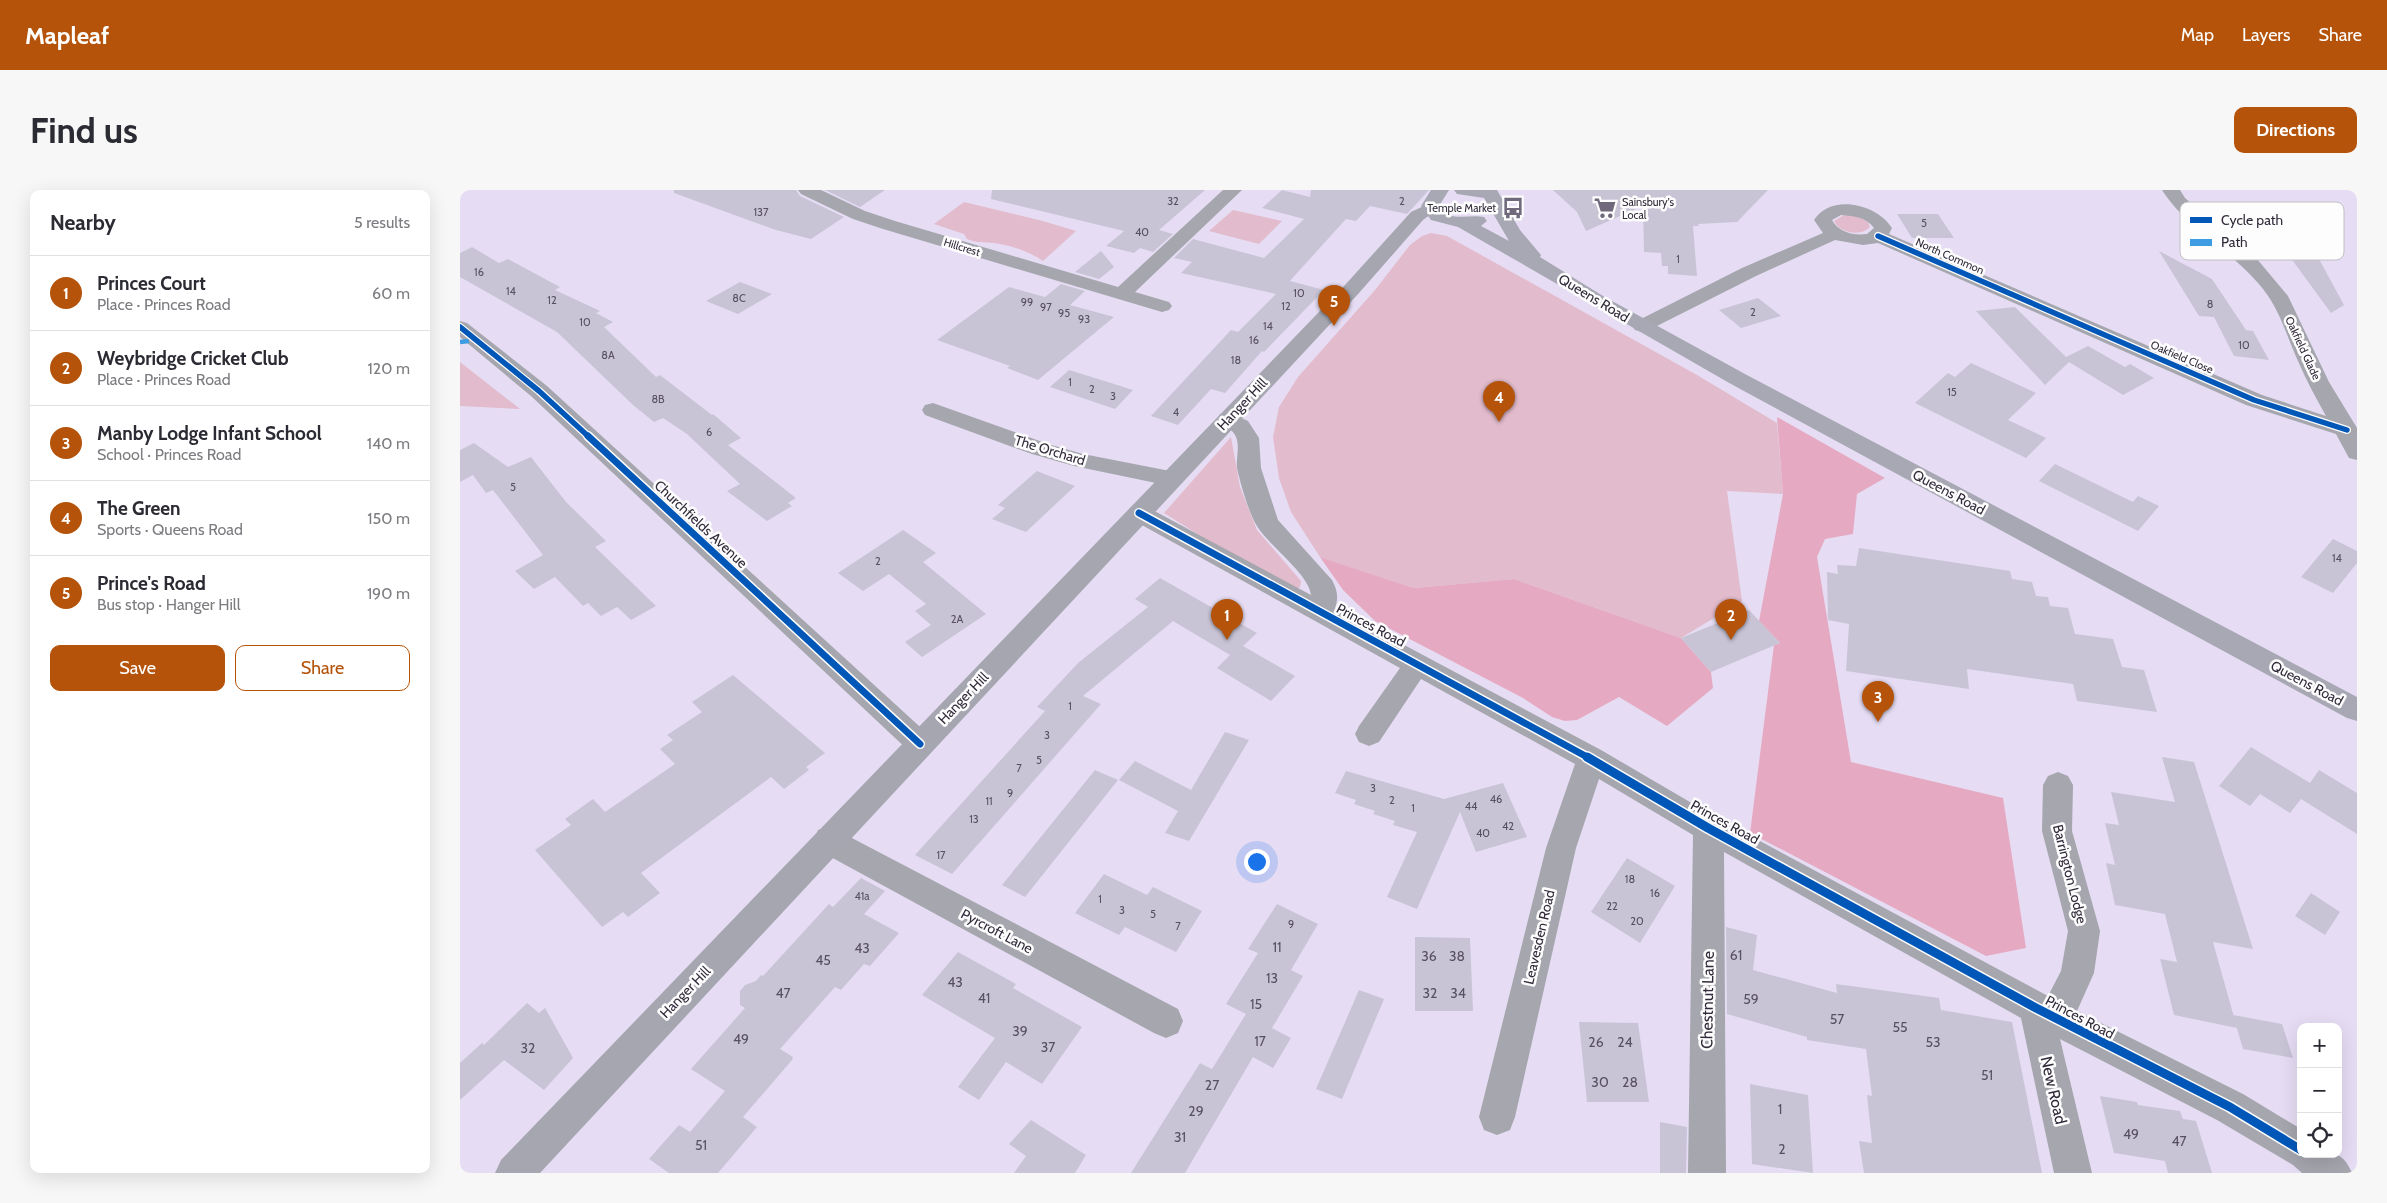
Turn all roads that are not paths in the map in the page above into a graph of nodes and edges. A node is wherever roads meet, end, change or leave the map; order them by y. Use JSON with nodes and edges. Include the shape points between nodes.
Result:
{"nodes":[{"id":1,"x":807,"y":190,"type":"edge"},
{"id":2,"x":1233,"y":190,"type":"edge"},
{"id":3,"x":1463,"y":190,"type":"edge"},
{"id":4,"x":2171,"y":190,"type":"edge"},
{"id":5,"x":1439,"y":191,"type":"edge"},
{"id":6,"x":1489,"y":191,"type":"edge"},
{"id":7,"x":2180,"y":202,"type":"edge"},
{"id":8,"x":1500,"y":211,"type":"junction"},
{"id":9,"x":1427,"y":216,"type":"junction"},
{"id":10,"x":1461,"y":222,"type":"junction"},
{"id":11,"x":1835,"y":234,"type":"junction"},
{"id":12,"x":1878,"y":236,"type":"junction"},
{"id":13,"x":2245,"y":260,"type":"edge"},
{"id":14,"x":1545,"y":268,"type":"junction"},
{"id":15,"x":1121,"y":294,"type":"junction"},
{"id":16,"x":2012,"y":296,"type":"joint"},
{"id":17,"x":1162,"y":306,"type":"dead end"},
{"id":18,"x":1642,"y":326,"type":"junction"},
{"id":19,"x":460,"y":327,"type":"edge"},
{"id":20,"x":933,"y":410,"type":"dead end"},
{"id":21,"x":1228,"y":419,"type":"junction"},
{"id":22,"x":2346,"y":430,"type":"junction"},
{"id":23,"x":2357,"y":453,"type":"edge"},
{"id":24,"x":1170,"y":480,"type":"junction"},
{"id":25,"x":1139,"y":513,"type":"junction"},
{"id":26,"x":1321,"y":612,"type":"junction"},
{"id":27,"x":1417,"y":664,"type":"junction"},
{"id":28,"x":2357,"y":710,"type":"edge"},
{"id":29,"x":1369,"y":734,"type":"dead end"},
{"id":30,"x":920,"y":744,"type":"junction"},
{"id":31,"x":1591,"y":759,"type":"junction"},
{"id":32,"x":2058,"y":785,"type":"dead end"},
{"id":33,"x":1708,"y":828,"type":"junction"},
{"id":34,"x":829,"y":840,"type":"junction"},
{"id":35,"x":2046,"y":1013,"type":"junction"},
{"id":36,"x":1166,"y":1021,"type":"dead end"},
{"id":37,"x":1497,"y":1117,"type":"dead end"},
{"id":38,"x":2297,"y":1148,"type":"edge"},
{"id":39,"x":2312,"y":1158,"type":"edge"},
{"id":40,"x":514,"y":1173,"type":"edge"},
{"id":41,"x":1707,"y":1173,"type":"edge"},
{"id":42,"x":2073,"y":1173,"type":"edge"},
{"id":43,"x":2333,"y":1173,"type":"edge"}],
"edges":[{"from":1,"to":15,"type":"street","name":"Hillcrest","via":[[881,222]]},
{"from":2,"to":15,"type":"street"},
{"from":3,"to":5,"type":"main road"},
{"from":3,"to":6,"type":"main road"},
{"from":4,"to":7,"type":"street","name":"Oakfield Glade"},
{"from":5,"to":9,"type":"main road","name":"Hanger Hill"},
{"from":6,"to":8,"type":"main road","name":"Queens Road"},
{"from":8,"to":10,"type":"main road","name":"Queens Road","via":[[1480,220]]},
{"from":8,"to":14,"type":"main road","name":"Queens Road","via":[[1518,241]]},
{"from":9,"to":10,"type":"main road","name":"Queens Road"},
{"from":9,"to":21,"type":"main road","name":"Hanger Hill"},
{"from":10,"to":14,"type":"main road","name":"Queens Road"},
{"from":11,"to":12,"type":"street","via":[[1853,239]]},
{"from":11,"to":12,"type":"street","via":[[1828,230],[1823,220],[1832,212],[1849,210],[1868,214],[1881,223],[1884,228]]},
{"from":11,"to":18,"type":"street","via":[[1749,272]]},
{"from":12,"to":16,"type":"street","name":"North Common"},
{"from":13,"to":22,"type":"street","name":"Oakfield Glade","via":[[2271,286],[2295,327],[2313,373]]},
{"from":14,"to":18,"type":"main road","name":"Queens Road"},
{"from":15,"to":17,"type":"street","name":"Hillcrest"},
{"from":16,"to":22,"type":"street","name":"Oakfield Close","via":[[2254,400]]},
{"from":18,"to":28,"type":"main road","name":"Queens Road"},
{"from":19,"to":30,"type":"street","name":"Churchfields Avenue","via":[[538,391]]},
{"from":20,"to":24,"type":"street","name":"The Orchard","via":[[1049,451]]},
{"from":21,"to":24,"type":"main road","name":"Hanger Hill"},
{"from":21,"to":26,"type":"street","via":[[1240,426],[1248,438],[1249,468],[1267,523],[1323,587],[1325,601]]},
{"from":22,"to":23,"type":"street","name":"Oakfield Glade"},
{"from":24,"to":25,"type":"main road","name":"Hanger Hill"},
{"from":25,"to":26,"type":"street","name":"Princes Road"},
{"from":25,"to":30,"type":"main road","name":"Hanger Hill"},
{"from":26,"to":27,"type":"street","name":"Princes Road"},
{"from":27,"to":29,"type":"street"},
{"from":27,"to":31,"type":"street","name":"Princes Road"},
{"from":30,"to":34,"type":"main road","name":"Hanger Hill"},
{"from":31,"to":33,"type":"street","name":"Princes Road"},
{"from":31,"to":37,"type":"street","name":"Leavesden Road","via":[[1561,848]]},
{"from":32,"to":35,"type":"street","name":"Barrington Lodge","via":[[2057,830],[2084,931],[2077,973]]},
{"from":33,"to":35,"type":"street","name":"Princes Road"},
{"from":33,"to":41,"type":"street","name":"Chestnut Lane"},
{"from":34,"to":36,"type":"street","name":"Pyrcroft Lane"},
{"from":34,"to":40,"type":"main road","name":"Hanger Hill"},
{"from":35,"to":38,"type":"street","name":"Princes Road","via":[[2230,1107]]},
{"from":35,"to":42,"type":"street","name":"New Road"},
{"from":39,"to":43,"type":"street"}]}
